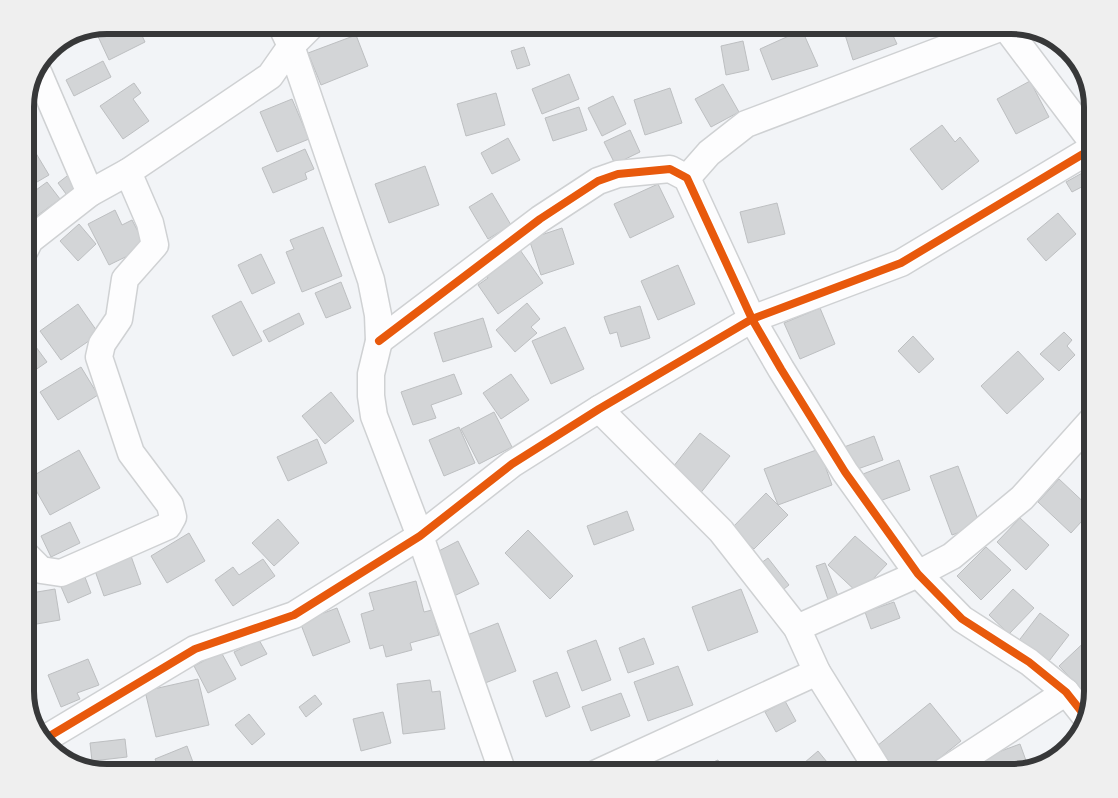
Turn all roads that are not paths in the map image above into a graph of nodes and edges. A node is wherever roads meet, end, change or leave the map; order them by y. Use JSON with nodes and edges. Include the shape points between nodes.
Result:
{"nodes":[{"id":1,"x":984,"y":34,"type":"edge"},
{"id":2,"x":1011,"y":34,"type":"edge"},
{"id":3,"x":286,"y":35,"type":"edge"},
{"id":4,"x":40,"y":77,"type":"edge"},
{"id":5,"x":1084,"y":131,"type":"edge"},
{"id":6,"x":1084,"y":153,"type":"edge"},
{"id":7,"x":128,"y":172,"type":"junction"},
{"id":8,"x":687,"y":178,"type":"junction"},
{"id":9,"x":90,"y":193,"type":"junction"},
{"id":10,"x":34,"y":237,"type":"edge"},
{"id":11,"x":752,"y":319,"type":"junction"},
{"id":12,"x":379,"y":341,"type":"junction"},
{"id":13,"x":599,"y":409,"type":"junction"},
{"id":14,"x":1084,"y":429,"type":"edge"},
{"id":15,"x":420,"y":536,"type":"junction"},
{"id":16,"x":34,"y":563,"type":"edge"},
{"id":17,"x":918,"y":574,"type":"junction"},
{"id":18,"x":797,"y":628,"type":"junction"},
{"id":19,"x":817,"y":672,"type":"junction"},
{"id":20,"x":1066,"y":692,"type":"junction"},
{"id":21,"x":1081,"y":711,"type":"edge"},
{"id":22,"x":50,"y":736,"type":"edge"},
{"id":23,"x":500,"y":764,"type":"edge"},
{"id":24,"x":617,"y":764,"type":"edge"},
{"id":25,"x":874,"y":764,"type":"edge"},
{"id":26,"x":956,"y":764,"type":"edge"}],
"edges":[{"from":1,"to":8,"type":"street","via":[[746,124],[709,153]]},
{"from":2,"to":5,"type":"street"},
{"from":3,"to":7,"type":"street","via":[[270,76]]},
{"from":3,"to":12,"type":"street","via":[[371,280],[378,314]]},
{"from":4,"to":9,"type":"street"},
{"from":6,"to":11,"type":"street","via":[[901,263]]},
{"from":7,"to":9,"type":"street"},
{"from":7,"to":16,"type":"street","via":[[150,223],[155,245],[125,279],[119,319],[102,344],[99,357],[131,453],[170,505],[173,517],[168,526],[61,573],[41,570]]},
{"from":8,"to":11,"type":"street"},
{"from":8,"to":12,"type":"street","via":[[670,169],[618,174],[598,181],[540,219]]},
{"from":9,"to":10,"type":"street"},
{"from":11,"to":13,"type":"street"},
{"from":11,"to":17,"type":"street","via":[[846,472]]},
{"from":12,"to":15,"type":"street","via":[[371,374],[374,416]]},
{"from":13,"to":15,"type":"street","via":[[512,464]]},
{"from":13,"to":18,"type":"street","via":[[721,531]]},
{"from":14,"to":17,"type":"street","via":[[1022,498],[952,556]]},
{"from":15,"to":22,"type":"street","via":[[294,616],[195,649]]},
{"from":15,"to":23,"type":"street"},
{"from":17,"to":18,"type":"street"},
{"from":17,"to":20,"type":"street","via":[[962,619],[1029,662]]},
{"from":18,"to":19,"type":"street"},
{"from":19,"to":24,"type":"street"},
{"from":19,"to":25,"type":"street"},
{"from":20,"to":21,"type":"street"},
{"from":20,"to":26,"type":"street"}]}
